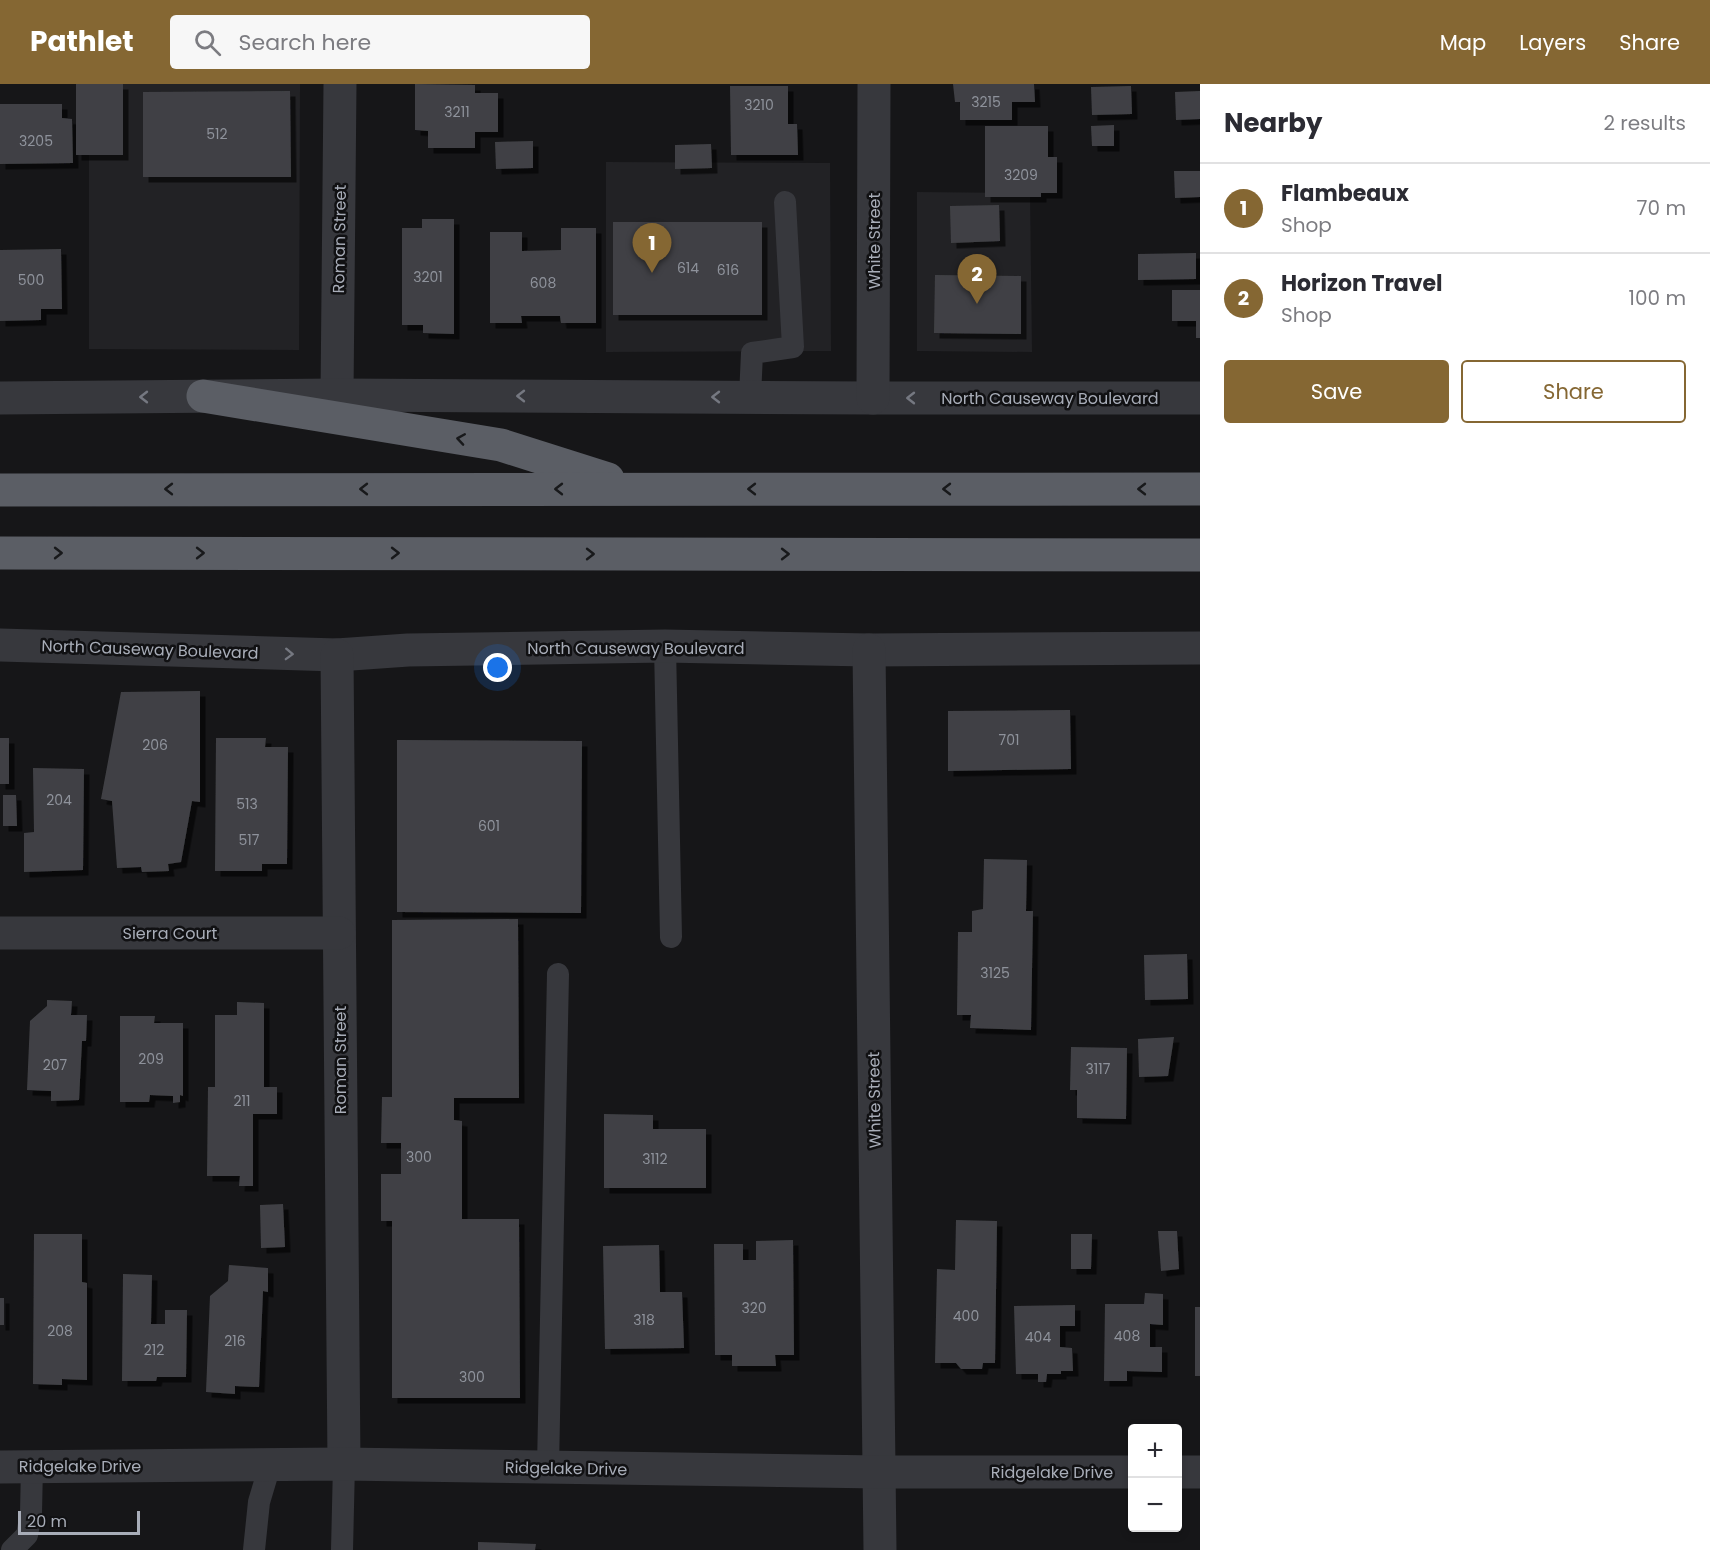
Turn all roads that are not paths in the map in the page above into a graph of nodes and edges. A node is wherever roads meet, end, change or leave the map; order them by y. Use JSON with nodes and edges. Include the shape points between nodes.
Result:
{"nodes":[{"id":1,"x":340,"y":84,"type":"edge"},
{"id":2,"x":874,"y":84,"type":"edge"},
{"id":3,"x":785,"y":202,"type":"dead end"},
{"id":4,"x":337,"y":395,"type":"junction"},
{"id":5,"x":203,"y":396,"type":"junction"},
{"id":6,"x":750,"y":397,"type":"junction"},
{"id":7,"x":0,"y":398,"type":"edge"},
{"id":8,"x":873,"y":398,"type":"junction"},
{"id":9,"x":1200,"y":398,"type":"edge"},
{"id":10,"x":638,"y":489,"type":"junction"},
{"id":11,"x":1200,"y":489,"type":"edge"},
{"id":12,"x":0,"y":490,"type":"edge"},
{"id":13,"x":0,"y":553,"type":"edge"},
{"id":14,"x":1200,"y":555,"type":"edge"},
{"id":15,"x":0,"y":645,"type":"edge"},
{"id":16,"x":664,"y":646,"type":"junction"},
{"id":17,"x":1200,"y":648,"type":"edge"},
{"id":18,"x":869,"y":650,"type":"junction"},
{"id":19,"x":338,"y":655,"type":"junction"},
{"id":20,"x":0,"y":933,"type":"edge"},
{"id":21,"x":339,"y":933,"type":"junction"},
{"id":22,"x":671,"y":937,"type":"dead end"},
{"id":23,"x":558,"y":974,"type":"dead end"},
{"id":24,"x":344,"y":1464,"type":"junction"},
{"id":25,"x":270,"y":1465,"type":"junction"},
{"id":26,"x":32,"y":1466,"type":"junction"},
{"id":27,"x":0,"y":1467,"type":"edge"},
{"id":28,"x":548,"y":1467,"type":"junction"},
{"id":29,"x":879,"y":1472,"type":"junction"},
{"id":30,"x":1128,"y":1472,"type":"edge"},
{"id":31,"x":1182,"y":1472,"type":"edge"},
{"id":32,"x":1200,"y":1472,"type":"edge"},
{"id":33,"x":12,"y":1550,"type":"edge"},
{"id":34,"x":254,"y":1550,"type":"edge"},
{"id":35,"x":342,"y":1550,"type":"edge"},
{"id":36,"x":880,"y":1550,"type":"edge"}],
"edges":[{"from":1,"to":4,"type":"street","name":"Roman Street"},
{"from":2,"to":8,"type":"street","name":"White Street"},
{"from":3,"to":6,"type":"lane","via":[[793,347],[752,353]]},
{"from":4,"to":5,"type":"street","name":"North Causeway Boulevard"},
{"from":6,"to":4,"type":"street","name":"North Causeway Boulevard","one_way":true},
{"from":5,"to":7,"type":"street","name":"North Causeway Boulevard","one_way":true},
{"from":10,"to":5,"type":"highway","one_way":true,"via":[[501,445]]},
{"from":6,"to":8,"type":"street","name":"North Causeway Boulevard"},
{"from":9,"to":8,"type":"street","name":"North Causeway Boulevard","one_way":true},
{"from":11,"to":10,"type":"highway","one_way":true},
{"from":10,"to":12,"type":"highway","one_way":true},
{"from":13,"to":14,"type":"highway","one_way":true},
{"from":15,"to":19,"type":"street","name":"North Causeway Boulevard","one_way":true},
{"from":16,"to":18,"type":"street","name":"North Causeway Boulevard"},
{"from":16,"to":19,"type":"street","name":"North Causeway Boulevard","via":[[408,650]]},
{"from":16,"to":22,"type":"lane"},
{"from":17,"to":18,"type":"street","name":"North Causeway Boulevard"},
{"from":18,"to":29,"type":"street","name":"White Street"},
{"from":19,"to":21,"type":"street","name":"Roman Street"},
{"from":20,"to":21,"type":"street","name":"Sierra Court"},
{"from":21,"to":24,"type":"street","name":"Roman Street"},
{"from":23,"to":28,"type":"lane"},
{"from":24,"to":25,"type":"street","name":"Ridgelake Drive"},
{"from":24,"to":28,"type":"street","name":"Ridgelake Drive"},
{"from":24,"to":35,"type":"lane"},
{"from":25,"to":26,"type":"street","name":"Ridgelake Drive"},
{"from":25,"to":34,"type":"lane","via":[[259,1502]]},
{"from":26,"to":27,"type":"street","name":"Ridgelake Drive"},
{"from":26,"to":33,"type":"lane","via":[[27,1535]]},
{"from":28,"to":29,"type":"street","name":"Ridgelake Drive"},
{"from":29,"to":30,"type":"street","name":"Ridgelake Drive"},
{"from":29,"to":36,"type":"street","name":"White Street"},
{"from":31,"to":32,"type":"street"}]}
